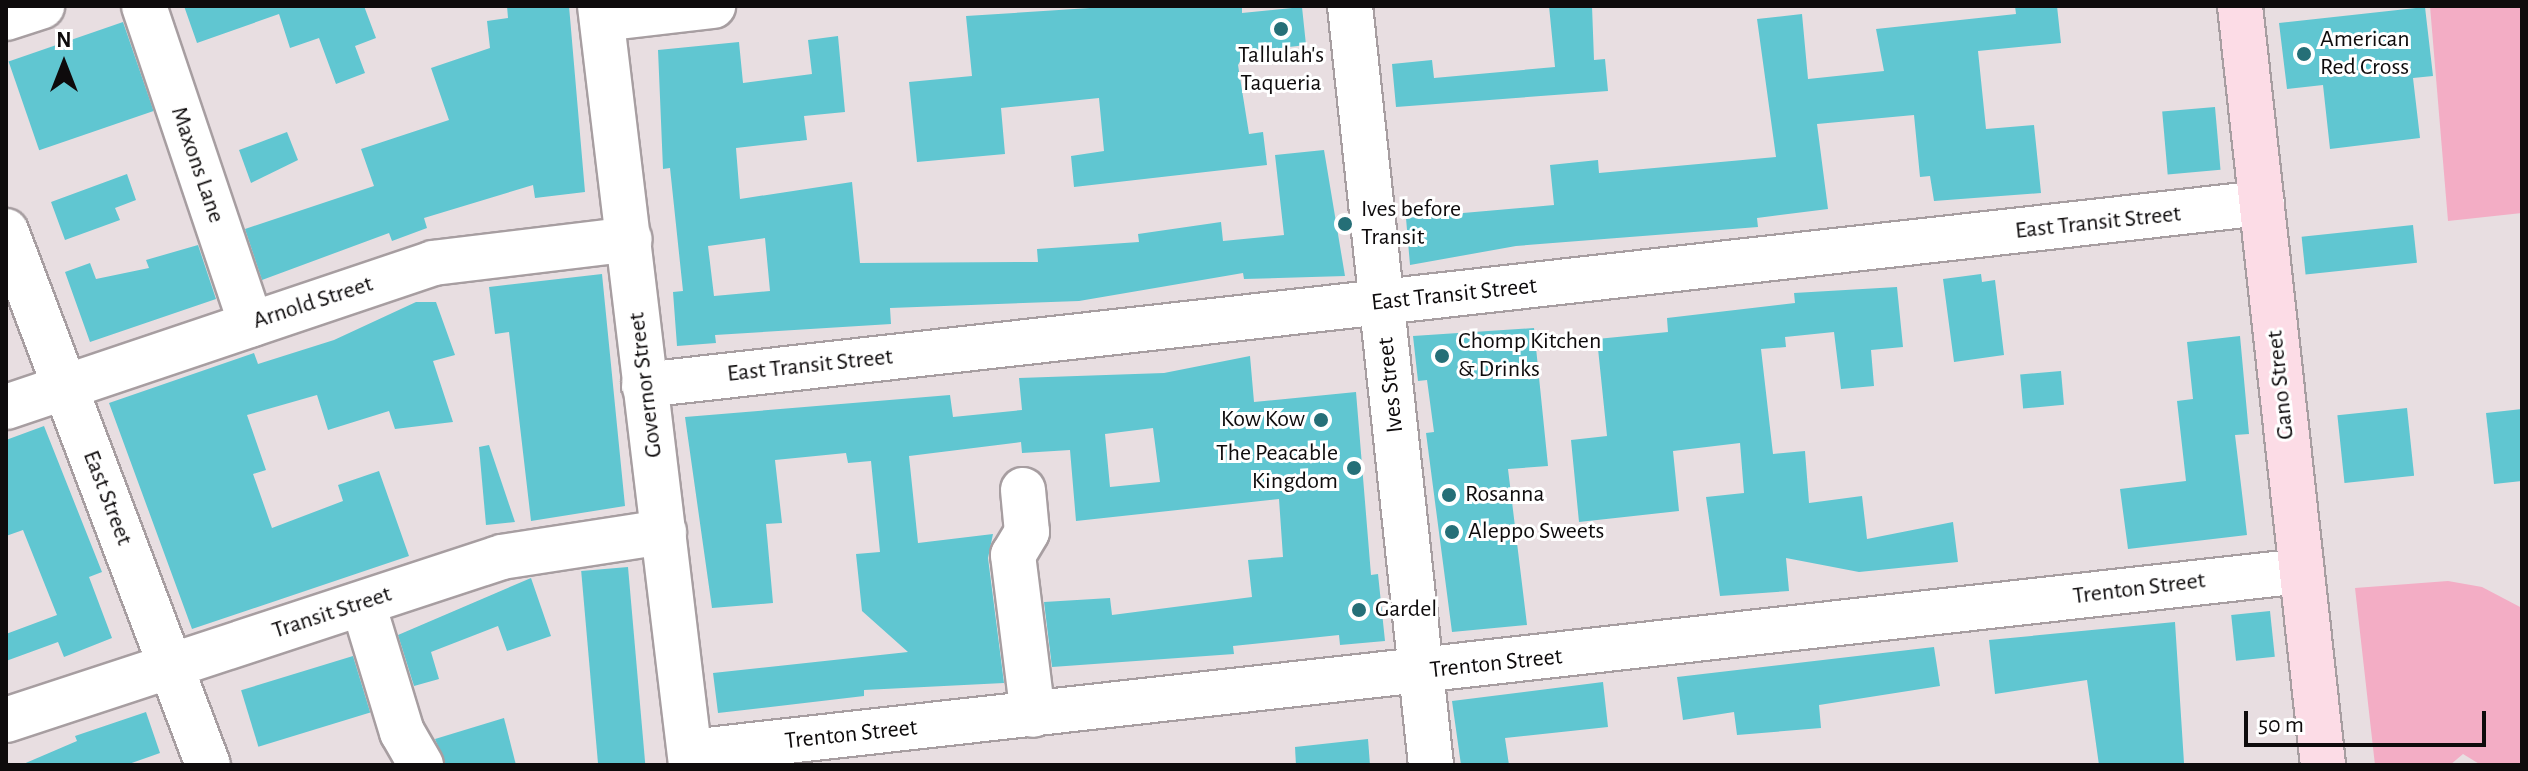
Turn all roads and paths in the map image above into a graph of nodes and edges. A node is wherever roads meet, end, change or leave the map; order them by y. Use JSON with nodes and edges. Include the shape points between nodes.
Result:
{"nodes":[{"id":1,"x":42,"y":6,"type":"edge"},
{"id":2,"x":144,"y":6,"type":"edge"},
{"id":3,"x":713,"y":6,"type":"edge"},
{"id":4,"x":1350,"y":6,"type":"edge"},
{"id":5,"x":2240,"y":6,"type":"edge"},
{"id":6,"x":601,"y":12,"type":"edge"},
{"id":7,"x":6,"y":18,"type":"edge"},
{"id":8,"x":2262,"y":203,"type":"junction"},
{"id":9,"x":6,"y":231,"type":"edge"},
{"id":10,"x":630,"y":239,"type":"junction"},
{"id":11,"x":1382,"y":303,"type":"junction"},
{"id":12,"x":251,"y":324,"type":"junction"},
{"id":13,"x":644,"y":385,"type":"junction"},
{"id":14,"x":64,"y":387,"type":"junction"},
{"id":15,"x":6,"y":407,"type":"edge"},
{"id":16,"x":1023,"y":490,"type":"dead end"},
{"id":17,"x":664,"y":532,"type":"junction"},
{"id":18,"x":2301,"y":571,"type":"junction"},
{"id":19,"x":363,"y":604,"type":"junction"},
{"id":20,"x":171,"y":664,"type":"junction"},
{"id":21,"x":1421,"y":672,"type":"junction"},
{"id":22,"x":1033,"y":715,"type":"junction"},
{"id":23,"x":6,"y":720,"type":"edge"},
{"id":24,"x":690,"y":759,"type":"edge"},
{"id":25,"x":208,"y":765,"type":"edge"},
{"id":26,"x":421,"y":765,"type":"edge"},
{"id":27,"x":1431,"y":765,"type":"edge"},
{"id":28,"x":2323,"y":765,"type":"edge"}],
"edges":[{"from":1,"to":7,"type":"street"},
{"from":2,"to":12,"type":"street","name":"Maxons Lane"},
{"from":3,"to":6,"type":"street"},
{"from":4,"to":11,"type":"street","name":"Ives Street"},
{"from":5,"to":8,"type":"main road","name":"Gano Street"},
{"from":6,"to":10,"type":"street","name":"Governor Street"},
{"from":8,"to":11,"type":"street","name":"East Transit Street"},
{"from":8,"to":18,"type":"main road","name":"Gano Street"},
{"from":9,"to":14,"type":"street","name":"East Street"},
{"from":10,"to":12,"type":"street","name":"Arnold Street","via":[[433,263]]},
{"from":10,"to":13,"type":"street","name":"Governor Street"},
{"from":11,"to":13,"type":"street","name":"East Transit Street"},
{"from":11,"to":21,"type":"street","name":"Ives Street"},
{"from":12,"to":14,"type":"street","name":"Arnold Street"},
{"from":13,"to":17,"type":"street","name":"Governor Street"},
{"from":14,"to":15,"type":"street","name":"Arnold Street"},
{"from":14,"to":20,"type":"street","name":"East Street"},
{"from":16,"to":22,"type":"street","via":[[1027,532],[1013,555]]},
{"from":17,"to":19,"type":"street","name":"Transit Street","via":[[529,550]]},
{"from":17,"to":24,"type":"street","name":"Governor Street"},
{"from":18,"to":21,"type":"street","name":"Trenton Street"},
{"from":18,"to":28,"type":"main road","name":"Gano Street"},
{"from":19,"to":20,"type":"street","name":"Transit Street"},
{"from":19,"to":26,"type":"street","via":[[402,732]]},
{"from":20,"to":23,"type":"street","name":"Transit Street"},
{"from":20,"to":25,"type":"street","name":"East Street"},
{"from":21,"to":22,"type":"street","name":"Trenton Street"},
{"from":21,"to":27,"type":"street","name":"Ives Street"},
{"from":22,"to":24,"type":"street","name":"Trenton Street"}]}
